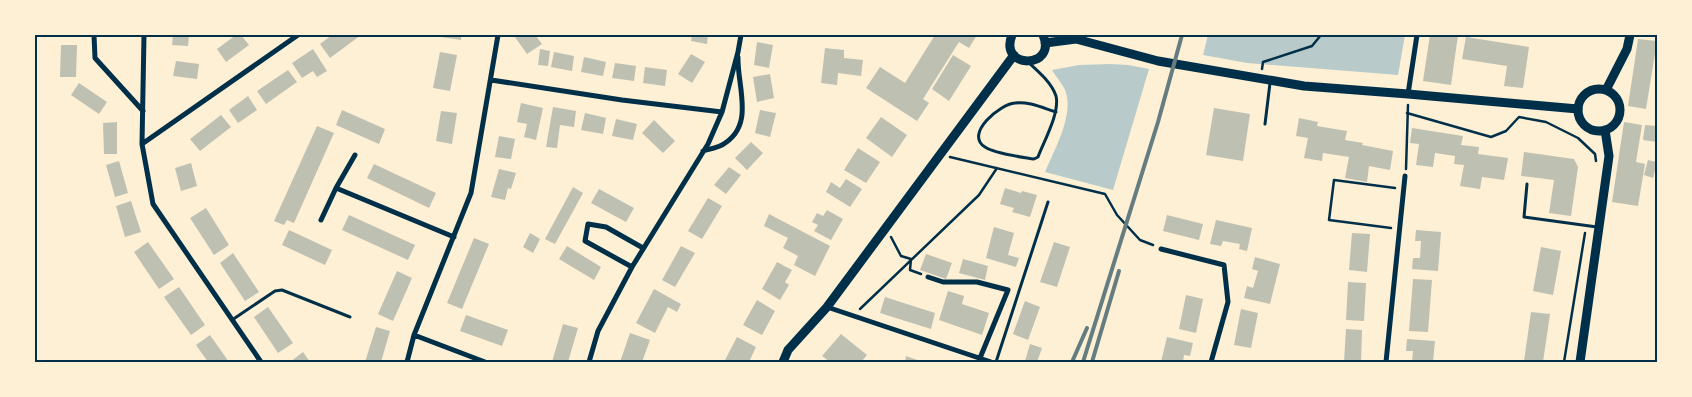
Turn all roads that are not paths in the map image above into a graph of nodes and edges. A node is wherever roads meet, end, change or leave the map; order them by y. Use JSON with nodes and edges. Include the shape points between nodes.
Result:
{"nodes":[{"id":1,"x":94,"y":35,"type":"edge"},
{"id":2,"x":144,"y":35,"type":"edge"},
{"id":3,"x":298,"y":35,"type":"edge"},
{"id":4,"x":498,"y":35,"type":"edge"},
{"id":5,"x":741,"y":35,"type":"edge"},
{"id":6,"x":1012,"y":35,"type":"edge"},
{"id":7,"x":1417,"y":35,"type":"edge"},
{"id":8,"x":1630,"y":35,"type":"edge"},
{"id":9,"x":1076,"y":37,"type":"edge"},
{"id":10,"x":1044,"y":39,"type":"edge"},
{"id":11,"x":738,"y":52,"type":"junction"},
{"id":12,"x":1014,"y":56,"type":"junction"},
{"id":13,"x":1028,"y":62,"type":"junction"},
{"id":14,"x":491,"y":80,"type":"junction"},
{"id":15,"x":1271,"y":81,"type":"junction"},
{"id":16,"x":1606,"y":90,"type":"junction"},
{"id":17,"x":1408,"y":94,"type":"junction"},
{"id":18,"x":1578,"y":109,"type":"junction"},
{"id":19,"x":143,"y":111,"type":"junction"},
{"id":20,"x":722,"y":112,"type":"junction"},
{"id":21,"x":1056,"y":112,"type":"junction"},
{"id":22,"x":1265,"y":124,"type":"dead end"},
{"id":23,"x":1606,"y":130,"type":"junction"},
{"id":24,"x":142,"y":144,"type":"junction"},
{"id":25,"x":703,"y":151,"type":"junction"},
{"id":26,"x":355,"y":154,"type":"dead end"},
{"id":27,"x":1405,"y":176,"type":"road end"},
{"id":28,"x":1527,"y":184,"type":"dead end"},
{"id":29,"x":336,"y":188,"type":"junction"},
{"id":30,"x":1048,"y":202,"type":"dead end"},
{"id":31,"x":321,"y":220,"type":"dead end"},
{"id":32,"x":1599,"y":228,"type":"junction"},
{"id":33,"x":454,"y":237,"type":"junction"},
{"id":34,"x":643,"y":248,"type":"junction"},
{"id":35,"x":1161,"y":248,"type":"road end"},
{"id":36,"x":632,"y":267,"type":"junction"},
{"id":37,"x":928,"y":277,"type":"road end"},
{"id":38,"x":827,"y":307,"type":"junction"},
{"id":39,"x":350,"y":316,"type":"dead end"},
{"id":40,"x":232,"y":320,"type":"junction"},
{"id":41,"x":414,"y":335,"type":"junction"},
{"id":42,"x":980,"y":358,"type":"junction"},
{"id":43,"x":261,"y":362,"type":"edge"},
{"id":44,"x":407,"y":362,"type":"edge"},
{"id":45,"x":485,"y":362,"type":"edge"},
{"id":46,"x":589,"y":362,"type":"edge"},
{"id":47,"x":783,"y":362,"type":"edge"},
{"id":48,"x":991,"y":362,"type":"edge"},
{"id":49,"x":996,"y":362,"type":"edge"},
{"id":50,"x":1211,"y":362,"type":"edge"},
{"id":51,"x":1386,"y":362,"type":"edge"},
{"id":52,"x":1580,"y":362,"type":"edge"}],
"edges":[{"from":1,"to":19,"type":"street","via":[[94,58]]},
{"from":2,"to":19,"type":"street"},
{"from":3,"to":24,"type":"street"},
{"from":4,"to":14,"type":"street"},
{"from":5,"to":11,"type":"street"},
{"from":6,"to":12,"type":"main road","via":[[1010,46]]},
{"from":7,"to":17,"type":"street"},
{"from":8,"to":16,"type":"main road","via":[[1627,49]]},
{"from":9,"to":10,"type":"main road"},
{"from":9,"to":15,"type":"main road","via":[[1158,61]]},
{"from":10,"to":13,"type":"main road","via":[[1042,54]]},
{"from":11,"to":20,"type":"street"},
{"from":11,"to":25,"type":"street","via":[[742,122],[733,136]]},
{"from":12,"to":13,"type":"main road"},
{"from":12,"to":38,"type":"main road"},
{"from":13,"to":21,"type":"lane","via":[[1050,85],[1056,96]]},
{"from":14,"to":20,"type":"street"},
{"from":14,"to":33,"type":"street","via":[[470,193]]},
{"from":15,"to":17,"type":"main road"},
{"from":15,"to":22,"type":"lane"},
{"from":16,"to":18,"type":"main road","via":[[1587,93]]},
{"from":16,"to":23,"type":"main road","via":[[1616,98],[1620,110],[1616,122]]},
{"from":17,"to":18,"type":"main road"},
{"from":18,"to":23,"type":"main road","via":[[1587,127]]},
{"from":19,"to":24,"type":"street"},
{"from":20,"to":25,"type":"street"},
{"from":21,"to":21,"type":"lane","via":[[1014,103],[985,121],[978,132],[980,140],[990,150],[1034,159],[1038,157]]},
{"from":23,"to":32,"type":"main road","via":[[1609,156]]},
{"from":24,"to":40,"type":"street","via":[[153,204]]},
{"from":25,"to":34,"type":"street"},
{"from":26,"to":29,"type":"street"},
{"from":27,"to":51,"type":"street"},
{"from":28,"to":32,"type":"lane","via":[[1524,217]]},
{"from":29,"to":31,"type":"street"},
{"from":29,"to":33,"type":"street"},
{"from":30,"to":49,"type":"lane"},
{"from":32,"to":52,"type":"main road"},
{"from":33,"to":41,"type":"street"},
{"from":34,"to":36,"type":"street"},
{"from":34,"to":36,"type":"street","via":[[606,227],[588,224],[585,240]]},
{"from":35,"to":50,"type":"street","via":[[1224,265],[1228,302]]},
{"from":36,"to":46,"type":"street","via":[[598,331]]},
{"from":37,"to":42,"type":"street","via":[[943,282],[977,282],[1008,290]]},
{"from":38,"to":42,"type":"street"},
{"from":38,"to":47,"type":"main road","via":[[788,350]]},
{"from":39,"to":40,"type":"lane","via":[[282,290],[275,291]]},
{"from":40,"to":43,"type":"street"},
{"from":41,"to":44,"type":"street"},
{"from":41,"to":45,"type":"street"},
{"from":42,"to":48,"type":"street"}]}
